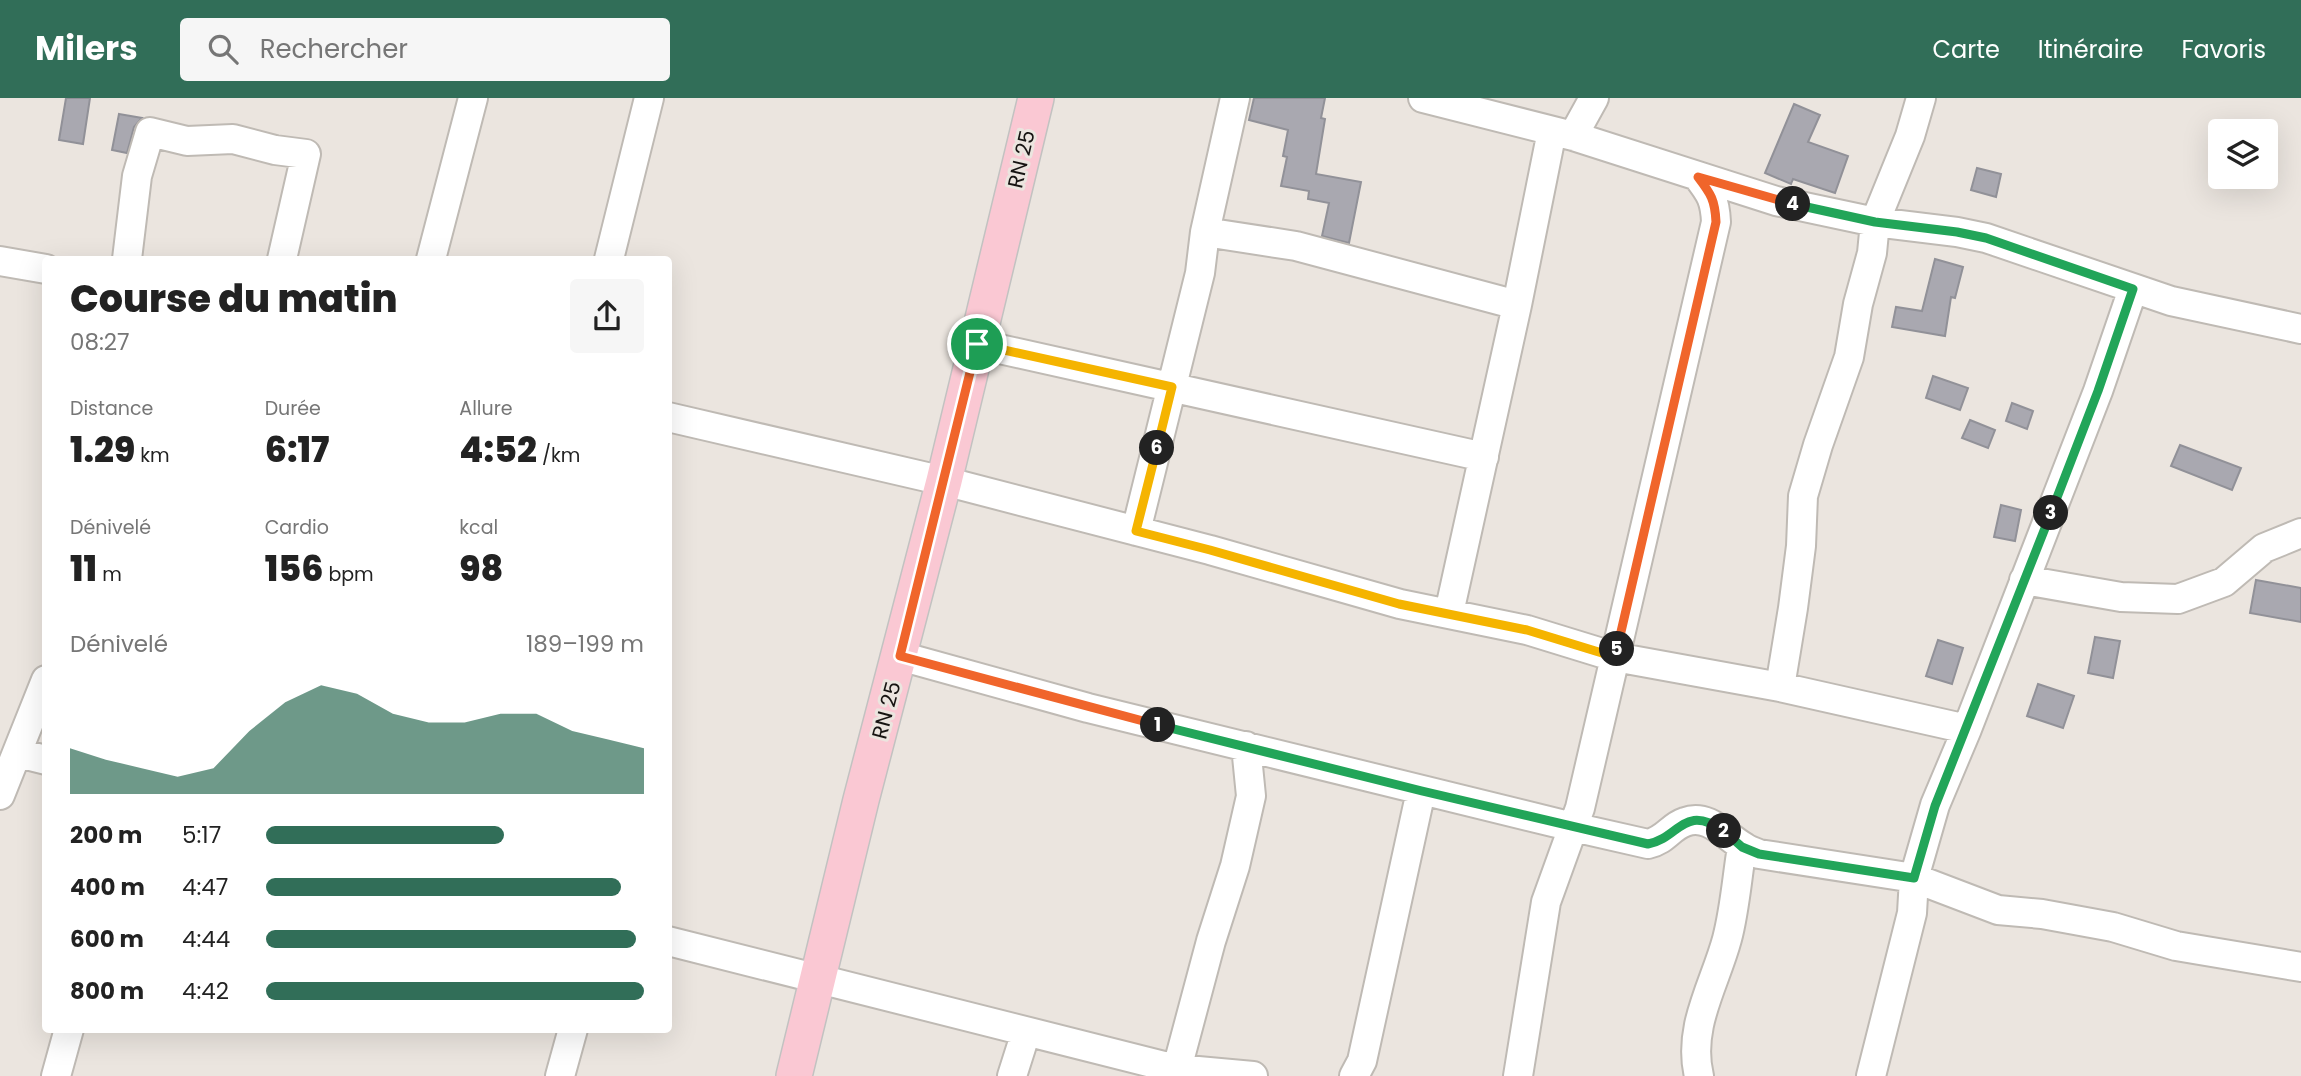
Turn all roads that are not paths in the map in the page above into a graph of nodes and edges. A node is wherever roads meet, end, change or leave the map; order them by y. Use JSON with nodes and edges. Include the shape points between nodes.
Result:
{"nodes":[{"id":1,"x":473,"y":98,"type":"edge"},
{"id":2,"x":649,"y":98,"type":"edge"},
{"id":3,"x":1036,"y":98,"type":"edge"},
{"id":4,"x":1235,"y":98,"type":"edge"},
{"id":5,"x":1423,"y":98,"type":"edge"},
{"id":6,"x":1594,"y":98,"type":"edge"},
{"id":7,"x":1921,"y":98,"type":"edge"},
{"id":8,"x":1562,"y":133,"type":"junction"},
{"id":9,"x":1698,"y":177,"type":"junction"},
{"id":10,"x":1875,"y":222,"type":"junction"},
{"id":11,"x":1205,"y":232,"type":"junction"},
{"id":12,"x":127,"y":256,"type":"edge"},
{"id":13,"x":283,"y":256,"type":"edge"},
{"id":14,"x":432,"y":256,"type":"edge"},
{"id":15,"x":610,"y":256,"type":"edge"},
{"id":16,"x":0,"y":261,"type":"edge"},
{"id":17,"x":42,"y":268,"type":"edge"},
{"id":18,"x":2133,"y":289,"type":"junction"},
{"id":19,"x":1517,"y":305,"type":"junction"},
{"id":20,"x":2301,"y":329,"type":"edge"},
{"id":21,"x":977,"y":344,"type":"junction"},
{"id":22,"x":1172,"y":387,"type":"junction"},
{"id":23,"x":672,"y":418,"type":"edge"},
{"id":24,"x":1484,"y":457,"type":"junction"},
{"id":25,"x":944,"y":481,"type":"junction"},
{"id":26,"x":1136,"y":531,"type":"junction"},
{"id":27,"x":2301,"y":533,"type":"edge"},
{"id":28,"x":2024,"y":580,"type":"junction"},
{"id":29,"x":1449,"y":612,"type":"junction"},
{"id":30,"x":900,"y":656,"type":"junction"},
{"id":31,"x":1615,"y":657,"type":"junction"},
{"id":32,"x":1780,"y":687,"type":"junction"},
{"id":33,"x":42,"y":690,"type":"edge"},
{"id":34,"x":1967,"y":729,"type":"junction"},
{"id":35,"x":1246,"y":746,"type":"junction"},
{"id":36,"x":18,"y":753,"type":"junction"},
{"id":37,"x":42,"y":759,"type":"edge"},
{"id":38,"x":1422,"y":791,"type":"junction"},
{"id":39,"x":0,"y":795,"type":"edge"},
{"id":40,"x":1573,"y":827,"type":"junction"},
{"id":41,"x":1742,"y":847,"type":"junction"},
{"id":42,"x":1914,"y":878,"type":"junction"},
{"id":43,"x":672,"y":942,"type":"edge"},
{"id":44,"x":2301,"y":967,"type":"edge"},
{"id":45,"x":819,"y":978,"type":"junction"},
{"id":46,"x":1026,"y":1032,"type":"junction"},
{"id":47,"x":68,"y":1033,"type":"edge"},
{"id":48,"x":572,"y":1033,"type":"edge"},
{"id":49,"x":1175,"y":1073,"type":"edge"},
{"id":50,"x":56,"y":1076,"type":"edge"},
{"id":51,"x":560,"y":1076,"type":"edge"},
{"id":52,"x":794,"y":1076,"type":"edge"},
{"id":53,"x":1013,"y":1076,"type":"edge"},
{"id":54,"x":1253,"y":1076,"type":"edge"},
{"id":55,"x":1354,"y":1076,"type":"edge"},
{"id":56,"x":1518,"y":1076,"type":"edge"},
{"id":57,"x":1699,"y":1076,"type":"edge"},
{"id":58,"x":1871,"y":1076,"type":"edge"}],
"edges":[{"from":1,"to":14,"type":"street"},
{"from":2,"to":15,"type":"street"},
{"from":3,"to":21,"type":"main road","name":"RN 25","number":"RN 25"},
{"from":4,"to":11,"type":"street"},
{"from":5,"to":8,"type":"street"},
{"from":6,"to":8,"type":"street"},
{"from":7,"to":10,"type":"street"},
{"from":8,"to":9,"type":"street"},
{"from":8,"to":19,"type":"street"},
{"from":9,"to":10,"type":"street","via":[[1776,201]]},
{"from":9,"to":31,"type":"street","via":[[1711,193],[1716,222]]},
{"from":10,"to":18,"type":"street","via":[[1986,238]]},
{"from":10,"to":32,"type":"street","via":[[1849,357],[1803,496],[1795,595]]},
{"from":11,"to":19,"type":"street","via":[[1296,246]]},
{"from":11,"to":22,"type":"street","via":[[1200,273]]},
{"from":12,"to":13,"type":"street","via":[[137,176],[150,132],[187,141],[233,139],[306,155]]},
{"from":16,"to":17,"type":"street"},
{"from":18,"to":20,"type":"street"},
{"from":18,"to":28,"type":"street"},
{"from":19,"to":24,"type":"street"},
{"from":21,"to":22,"type":"street"},
{"from":21,"to":25,"type":"main road","name":"RN 25","number":"RN 25"},
{"from":22,"to":24,"type":"street"},
{"from":22,"to":26,"type":"street"},
{"from":23,"to":25,"type":"street"},
{"from":24,"to":29,"type":"street"},
{"from":25,"to":26,"type":"street"},
{"from":25,"to":30,"type":"main road","name":"RN 25","number":"RN 25"},
{"from":26,"to":29,"type":"street","via":[[1399,604]]},
{"from":27,"to":28,"type":"street","via":[[2264,548],[2224,582],[2178,599],[2121,597]]},
{"from":28,"to":34,"type":"street"},
{"from":29,"to":31,"type":"street"},
{"from":30,"to":35,"type":"street"},
{"from":30,"to":45,"type":"main road","name":"RN 25","number":"RN 25"},
{"from":31,"to":32,"type":"street"},
{"from":31,"to":40,"type":"street"},
{"from":32,"to":34,"type":"street"},
{"from":33,"to":36,"type":"street"},
{"from":34,"to":42,"type":"street","via":[[1935,806]]},
{"from":35,"to":38,"type":"street"},
{"from":35,"to":49,"type":"street","via":[[1251,796]]},
{"from":36,"to":37,"type":"street"},
{"from":36,"to":39,"type":"street"},
{"from":38,"to":40,"type":"street"},
{"from":38,"to":55,"type":"street","via":[[1362,1061]]},
{"from":40,"to":41,"type":"street","via":[[1648,844],[1698,820],[1721,829]]},
{"from":40,"to":56,"type":"street","via":[[1546,902]]},
{"from":41,"to":42,"type":"street","via":[[1759,854]]},
{"from":41,"to":57,"type":"street","via":[[1727,938],[1699,1015]]},
{"from":42,"to":44,"type":"street","via":[[1998,910],[2113,927],[2176,946]]},
{"from":42,"to":58,"type":"street","via":[[1912,912]]},
{"from":43,"to":45,"type":"street"},
{"from":45,"to":46,"type":"street"},
{"from":45,"to":52,"type":"main road","name":"RN 25","number":"RN 25"},
{"from":46,"to":49,"type":"street"},
{"from":46,"to":53,"type":"street"},
{"from":47,"to":50,"type":"street"},
{"from":48,"to":51,"type":"street"},
{"from":49,"to":54,"type":"street"}]}
